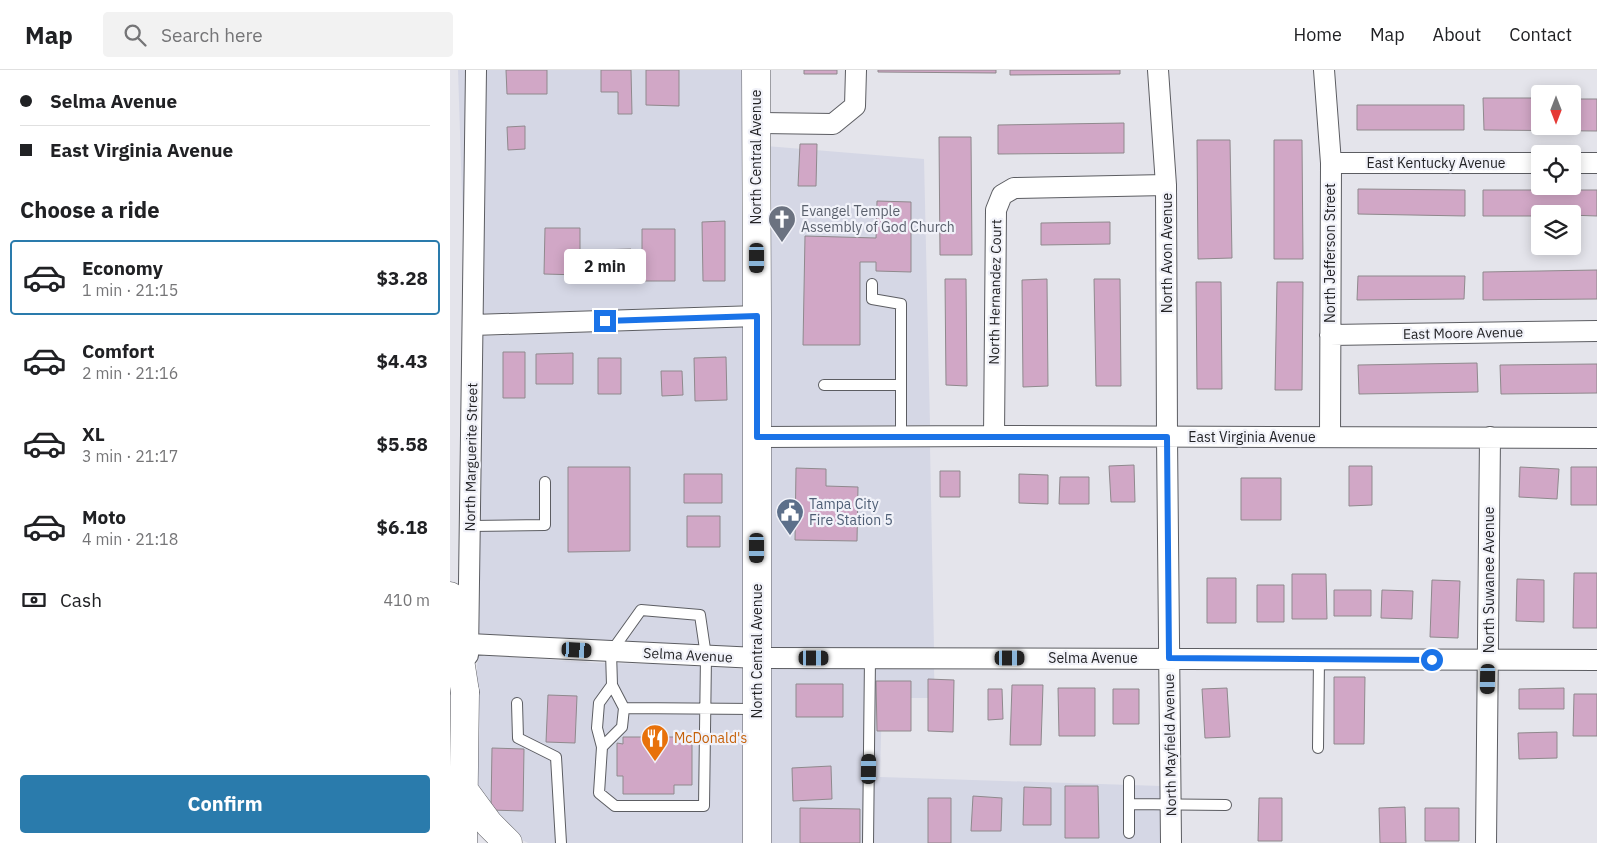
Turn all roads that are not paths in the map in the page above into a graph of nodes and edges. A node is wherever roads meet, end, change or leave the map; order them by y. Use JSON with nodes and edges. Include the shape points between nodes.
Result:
{"nodes":[{"id":1,"x":476,"y":70,"type":"edge"},
{"id":2,"x":756,"y":70,"type":"edge"},
{"id":3,"x":856,"y":70,"type":"edge"},
{"id":4,"x":1158,"y":70,"type":"edge"},
{"id":5,"x":1324,"y":70,"type":"edge"},
{"id":6,"x":756,"y":123,"type":"junction"},
{"id":7,"x":1331,"y":163,"type":"junction"},
{"id":8,"x":1531,"y":163,"type":"edge"},
{"id":9,"x":1581,"y":163,"type":"edge"},
{"id":10,"x":1597,"y":163,"type":"edge"},
{"id":11,"x":1166,"y":185,"type":"junction"},
{"id":12,"x":872,"y":284,"type":"dead end"},
{"id":13,"x":757,"y":316,"type":"junction"},
{"id":14,"x":473,"y":325,"type":"junction"},
{"id":15,"x":1597,"y":331,"type":"edge"},
{"id":16,"x":1330,"y":335,"type":"junction"},
{"id":17,"x":824,"y":385,"type":"dead end"},
{"id":18,"x":901,"y":385,"type":"junction"},
{"id":19,"x":901,"y":436,"type":"junction"},
{"id":20,"x":994,"y":436,"type":"junction"},
{"id":21,"x":757,"y":437,"type":"junction"},
{"id":22,"x":1167,"y":437,"type":"junction"},
{"id":23,"x":1330,"y":437,"type":"junction"},
{"id":24,"x":1490,"y":437,"type":"junction"},
{"id":25,"x":1597,"y":438,"type":"edge"},
{"id":26,"x":545,"y":482,"type":"dead end"},
{"id":27,"x":471,"y":526,"type":"junction"},
{"id":28,"x":450,"y":596,"type":"edge"},
{"id":29,"x":469,"y":644,"type":"junction"},
{"id":30,"x":611,"y":652,"type":"junction"},
{"id":31,"x":706,"y":656,"type":"junction"},
{"id":32,"x":757,"y":658,"type":"junction"},
{"id":33,"x":870,"y":658,"type":"junction"},
{"id":34,"x":1169,"y":658,"type":"junction"},
{"id":35,"x":1318,"y":659,"type":"junction"},
{"id":36,"x":1597,"y":660,"type":"edge"},
{"id":37,"x":1488,"y":661,"type":"junction"},
{"id":38,"x":612,"y":685,"type":"junction"},
{"id":39,"x":465,"y":692,"type":"junction"},
{"id":40,"x":517,"y":703,"type":"dead end"},
{"id":41,"x":624,"y":708,"type":"junction"},
{"id":42,"x":705,"y":708,"type":"junction"},
{"id":43,"x":757,"y":708,"type":"junction"},
{"id":44,"x":602,"y":747,"type":"junction"},
{"id":45,"x":1318,"y":748,"type":"dead end"},
{"id":46,"x":1129,"y":781,"type":"dead end"},
{"id":47,"x":464,"y":790,"type":"junction"},
{"id":48,"x":1129,"y":804,"type":"junction"},
{"id":49,"x":1170,"y":805,"type":"junction"},
{"id":50,"x":1226,"y":805,"type":"dead end"},
{"id":51,"x":1129,"y":833,"type":"dead end"},
{"id":52,"x":462,"y":843,"type":"edge"},
{"id":53,"x":508,"y":843,"type":"edge"},
{"id":54,"x":561,"y":843,"type":"edge"},
{"id":55,"x":756,"y":843,"type":"edge"},
{"id":56,"x":868,"y":843,"type":"edge"},
{"id":57,"x":1171,"y":843,"type":"edge"},
{"id":58,"x":1486,"y":843,"type":"edge"}],
"edges":[{"from":1,"to":14,"type":"street","name":"North Marguerite Street"},
{"from":2,"to":6,"type":"main road","name":"North Central Avenue"},
{"from":3,"to":6,"type":"street","via":[[855,106],[833,124]]},
{"from":4,"to":11,"type":"street","name":"North Avon Avenue"},
{"from":5,"to":7,"type":"street","name":"North Jefferson Street"},
{"from":6,"to":13,"type":"main road","name":"North Central Avenue"},
{"from":7,"to":8,"type":"street","name":"East Kentucky Avenue"},
{"from":7,"to":16,"type":"street","name":"North Jefferson Street"},
{"from":9,"to":10,"type":"street"},
{"from":11,"to":20,"type":"street","name":"North Hernandez Court","via":[[1014,188],[1002,195],[996,210]]},
{"from":11,"to":22,"type":"street","name":"North Avon Avenue"},
{"from":12,"to":18,"type":"lane","via":[[872,299],[902,304]]},
{"from":13,"to":14,"type":"street"},
{"from":13,"to":21,"type":"main road","name":"North Central Avenue"},
{"from":14,"to":27,"type":"street","name":"North Marguerite Street"},
{"from":15,"to":16,"type":"street","name":"East Moore Avenue"},
{"from":16,"to":23,"type":"street","name":"North Jefferson Street"},
{"from":17,"to":18,"type":"lane"},
{"from":18,"to":19,"type":"lane"},
{"from":19,"to":20,"type":"street","name":"East Virginia Avenue"},
{"from":19,"to":21,"type":"street","name":"East Virginia Avenue"},
{"from":20,"to":22,"type":"street","name":"East Virginia Avenue"},
{"from":21,"to":32,"type":"main road","name":"North Central Avenue"},
{"from":22,"to":23,"type":"street","name":"East Virginia Avenue"},
{"from":22,"to":34,"type":"street","name":"North Mayfield Avenue"},
{"from":23,"to":24,"type":"street","name":"East Virginia Avenue"},
{"from":24,"to":25,"type":"street","name":"East Virginia Avenue"},
{"from":24,"to":37,"type":"street","name":"North Suwanee Avenue"},
{"from":26,"to":27,"type":"lane","via":[[545,525]]},
{"from":27,"to":29,"type":"street","name":"North Marguerite Street"},
{"from":28,"to":39,"type":"main road"},
{"from":29,"to":30,"type":"street","name":"Selma Avenue"},
{"from":29,"to":39,"type":"street","name":"North Marguerite Street"},
{"from":30,"to":31,"type":"street","name":"Selma Avenue"},
{"from":30,"to":31,"type":"lane","via":[[641,610],[700,615]]},
{"from":30,"to":38,"type":"lane"},
{"from":31,"to":32,"type":"street","name":"Selma Avenue"},
{"from":31,"to":42,"type":"lane"},
{"from":32,"to":33,"type":"street","name":"Selma Avenue"},
{"from":32,"to":43,"type":"main road","name":"North Central Avenue"},
{"from":33,"to":34,"type":"street","name":"Selma Avenue"},
{"from":33,"to":56,"type":"lane"},
{"from":34,"to":35,"type":"street","name":"Selma Avenue"},
{"from":34,"to":49,"type":"street","name":"North Mayfield Avenue"},
{"from":35,"to":37,"type":"street","name":"Selma Avenue"},
{"from":35,"to":45,"type":"lane"},
{"from":36,"to":37,"type":"street","name":"Selma Avenue"},
{"from":37,"to":58,"type":"street","name":"North Suwanee Avenue"},
{"from":38,"to":41,"type":"lane"},
{"from":38,"to":44,"type":"lane","via":[[599,703],[597,728]]},
{"from":39,"to":47,"type":"main road","name":"North Marguerite Street"},
{"from":40,"to":54,"type":"lane","via":[[518,738],[556,757]]},
{"from":41,"to":42,"type":"lane"},
{"from":41,"to":44,"type":"lane","via":[[622,727]]},
{"from":42,"to":43,"type":"lane"},
{"from":42,"to":44,"type":"lane","via":[[704,806],[615,806],[599,793]]},
{"from":43,"to":55,"type":"main road","name":"North Central Avenue"},
{"from":46,"to":48,"type":"lane"},
{"from":47,"to":52,"type":"main road","name":"North Marguerite Street"},
{"from":47,"to":53,"type":"main road"},
{"from":48,"to":49,"type":"lane"},
{"from":48,"to":51,"type":"lane"},
{"from":49,"to":50,"type":"lane"},
{"from":49,"to":57,"type":"street","name":"North Mayfield Avenue"}]}
